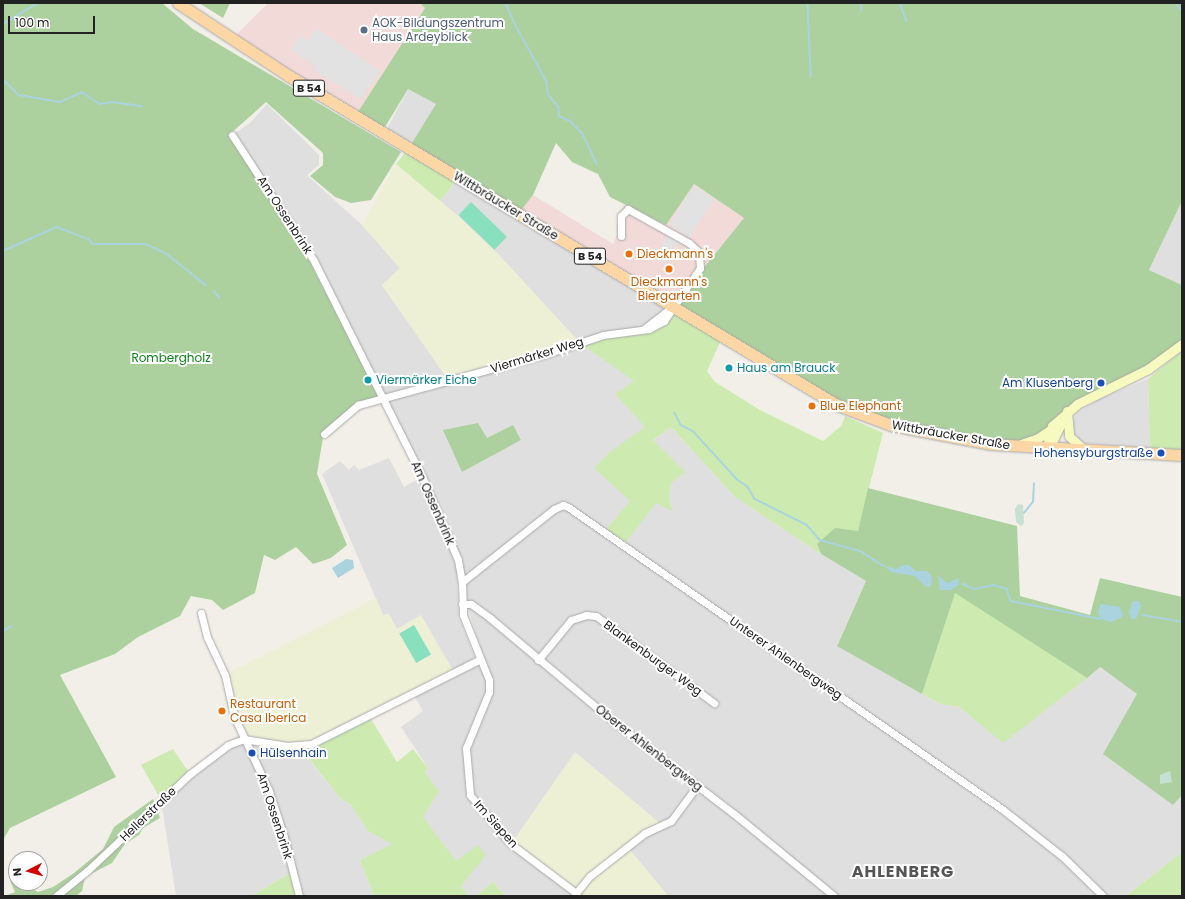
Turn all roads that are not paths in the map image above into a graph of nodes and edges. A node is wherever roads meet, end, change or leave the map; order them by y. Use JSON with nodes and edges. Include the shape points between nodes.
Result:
{"nodes":[{"id":1,"x":178,"y":3,"type":"edge"},
{"id":2,"x":188,"y":3,"type":"edge"},
{"id":3,"x":226,"y":34,"type":"junction"},
{"id":4,"x":232,"y":135,"type":"dead end"},
{"id":5,"x":621,"y":236,"type":"dead end"},
{"id":6,"x":673,"y":306,"type":"junction"},
{"id":7,"x":1182,"y":344,"type":"edge"},
{"id":8,"x":384,"y":398,"type":"junction"},
{"id":9,"x":1067,"y":411,"type":"junction"},
{"id":10,"x":1050,"y":430,"type":"junction"},
{"id":11,"x":324,"y":434,"type":"dead end"},
{"id":12,"x":1008,"y":446,"type":"junction"},
{"id":13,"x":1049,"y":448,"type":"junction"},
{"id":14,"x":1084,"y":450,"type":"junction"},
{"id":15,"x":1182,"y":455,"type":"edge"},
{"id":16,"x":462,"y":582,"type":"junction"},
{"id":17,"x":462,"y":604,"type":"junction"},
{"id":18,"x":201,"y":613,"type":"dead end"},
{"id":19,"x":479,"y":660,"type":"junction"},
{"id":20,"x":538,"y":660,"type":"junction"},
{"id":21,"x":714,"y":703,"type":"dead end"},
{"id":22,"x":244,"y":739,"type":"junction"},
{"id":23,"x":697,"y":786,"type":"junction"},
{"id":24,"x":576,"y":894,"type":"edge"},
{"id":25,"x":56,"y":896,"type":"edge"},
{"id":26,"x":299,"y":896,"type":"edge"},
{"id":27,"x":834,"y":896,"type":"edge"},
{"id":28,"x":1103,"y":896,"type":"edge"}],
"edges":[{"from":1,"to":3,"type":"main road","number":"B 54"},
{"from":2,"to":3,"type":"main road","number":"B 54"},
{"from":3,"to":6,"type":"main road","name":"Wittbräucker Straße","number":"B 54","via":[[289,76]]},
{"from":4,"to":8,"type":"street","name":"Am Ossenbrink","via":[[314,261]]},
{"from":5,"to":6,"type":"street","name":"Viermärker Weg","via":[[621,216],[628,209],[689,243],[700,252],[700,268]]},
{"from":6,"to":8,"type":"street","name":"Viermärker Weg","via":[[664,321],[655,327],[603,335],[546,354]]},
{"from":6,"to":12,"type":"main road","name":"Wittbräucker Straße","number":"B 54","via":[[835,404],[891,425]]},
{"from":7,"to":9,"type":"main road","via":[[1148,369],[1088,397]]},
{"from":8,"to":11,"type":"street","name":"Viermärker Weg","via":[[355,406]]},
{"from":8,"to":16,"type":"street","name":"Am Ossenbrink","via":[[458,560]]},
{"from":9,"to":10,"type":"main road"},
{"from":9,"to":13,"type":"main road"},
{"from":9,"to":14,"type":"main road","via":[[1069,436]]},
{"from":10,"to":12,"type":"main road","number":"B 54","via":[[1032,441]]},
{"from":10,"to":13,"type":"main road"},
{"from":12,"to":13,"type":"main road","name":"Wittbräucker Straße","number":"B 54"},
{"from":13,"to":14,"type":"main road","name":"Wittbräucker Straße","number":"B 54"},
{"from":14,"to":15,"type":"main road","name":"Wittbräucker Straße","number":"B 54"},
{"from":16,"to":17,"type":"street","name":"Am Ossenbrink"},
{"from":16,"to":28,"type":"street","name":"Unterer Ahlenbergweg","via":[[554,509],[563,505],[568,507],[997,806],[1056,851]]},
{"from":17,"to":19,"type":"street","name":"Am Ossenbrink"},
{"from":17,"to":20,"type":"street","name":"Oberer Ahlenbergweg","via":[[471,604]]},
{"from":18,"to":22,"type":"street","name":"Am Ossenbrink","via":[[207,637],[225,675],[234,716]]},
{"from":19,"to":22,"type":"street","via":[[310,744],[288,746]]},
{"from":19,"to":24,"type":"street","name":"Im Siepen","via":[[487,672],[489,692],[466,748],[470,795],[511,844]]},
{"from":20,"to":21,"type":"street","name":"Blankenburger Weg","via":[[565,625],[586,615],[596,616]]},
{"from":20,"to":23,"type":"street","name":"Oberer Ahlenbergweg"},
{"from":22,"to":25,"type":"street","name":"Hellerstraße","via":[[228,745],[190,774],[87,871]]},
{"from":22,"to":26,"type":"street","name":"Am Ossenbrink","via":[[269,791]]},
{"from":23,"to":24,"type":"street","via":[[671,821],[645,833],[590,876]]},
{"from":23,"to":27,"type":"street","name":"Oberer Ahlenbergweg"}]}
